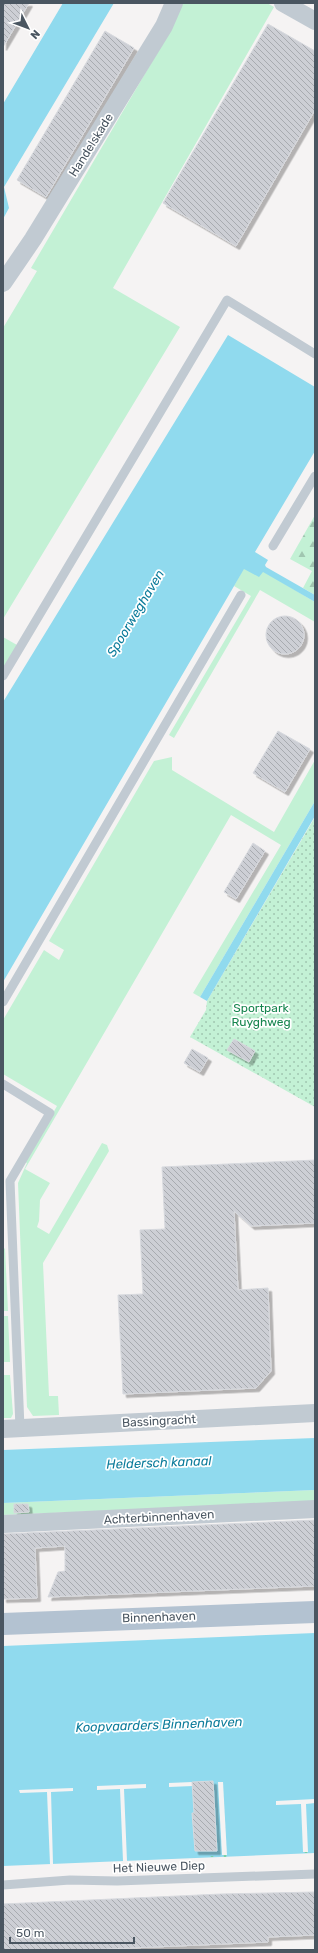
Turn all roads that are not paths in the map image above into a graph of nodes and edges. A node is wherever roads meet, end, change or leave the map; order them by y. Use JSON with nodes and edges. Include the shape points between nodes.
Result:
{"nodes":[{"id":1,"x":174,"y":3,"type":"edge"},
{"id":2,"x":284,"y":3,"type":"edge"},
{"id":3,"x":315,"y":21,"type":"edge"},
{"id":4,"x":3,"y":283,"type":"edge"},
{"id":5,"x":315,"y":354,"type":"edge"},
{"id":6,"x":315,"y":476,"type":"edge"},
{"id":7,"x":273,"y":546,"type":"dead end"},
{"id":8,"x":241,"y":595,"type":"dead end"},
{"id":9,"x":3,"y":676,"type":"edge"},
{"id":10,"x":3,"y":1002,"type":"edge"},
{"id":11,"x":3,"y":1084,"type":"edge"},
{"id":12,"x":315,"y":1413,"type":"edge"},
{"id":13,"x":12,"y":1428,"type":"edge"},
{"id":14,"x":315,"y":1509,"type":"edge"},
{"id":15,"x":3,"y":1524,"type":"edge"},
{"id":16,"x":315,"y":1612,"type":"edge"},
{"id":17,"x":3,"y":1624,"type":"edge"},
{"id":18,"x":315,"y":1874,"type":"edge"},
{"id":19,"x":3,"y":1885,"type":"edge"}],
"edges":[{"from":1,"to":4,"type":"street","name":"Handelskade","via":[[164,26],[34,239]]},
{"from":2,"to":3,"type":"street"},
{"from":5,"to":9,"type":"lane","via":[[227,300]]},
{"from":6,"to":7,"type":"lane"},
{"from":8,"to":10,"type":"lane"},
{"from":11,"to":13,"type":"lane","via":[[50,1112],[10,1181]]},
{"from":12,"to":13,"type":"street","name":"Bassingracht"},
{"from":14,"to":15,"type":"street","name":"Achterbinnenhaven"},
{"from":16,"to":17,"type":"main road","name":"Binnenhaven"},
{"from":18,"to":19,"type":"lane","name":"Het Nieuwe Diep","via":[[117,1881],[70,1880]]}]}
